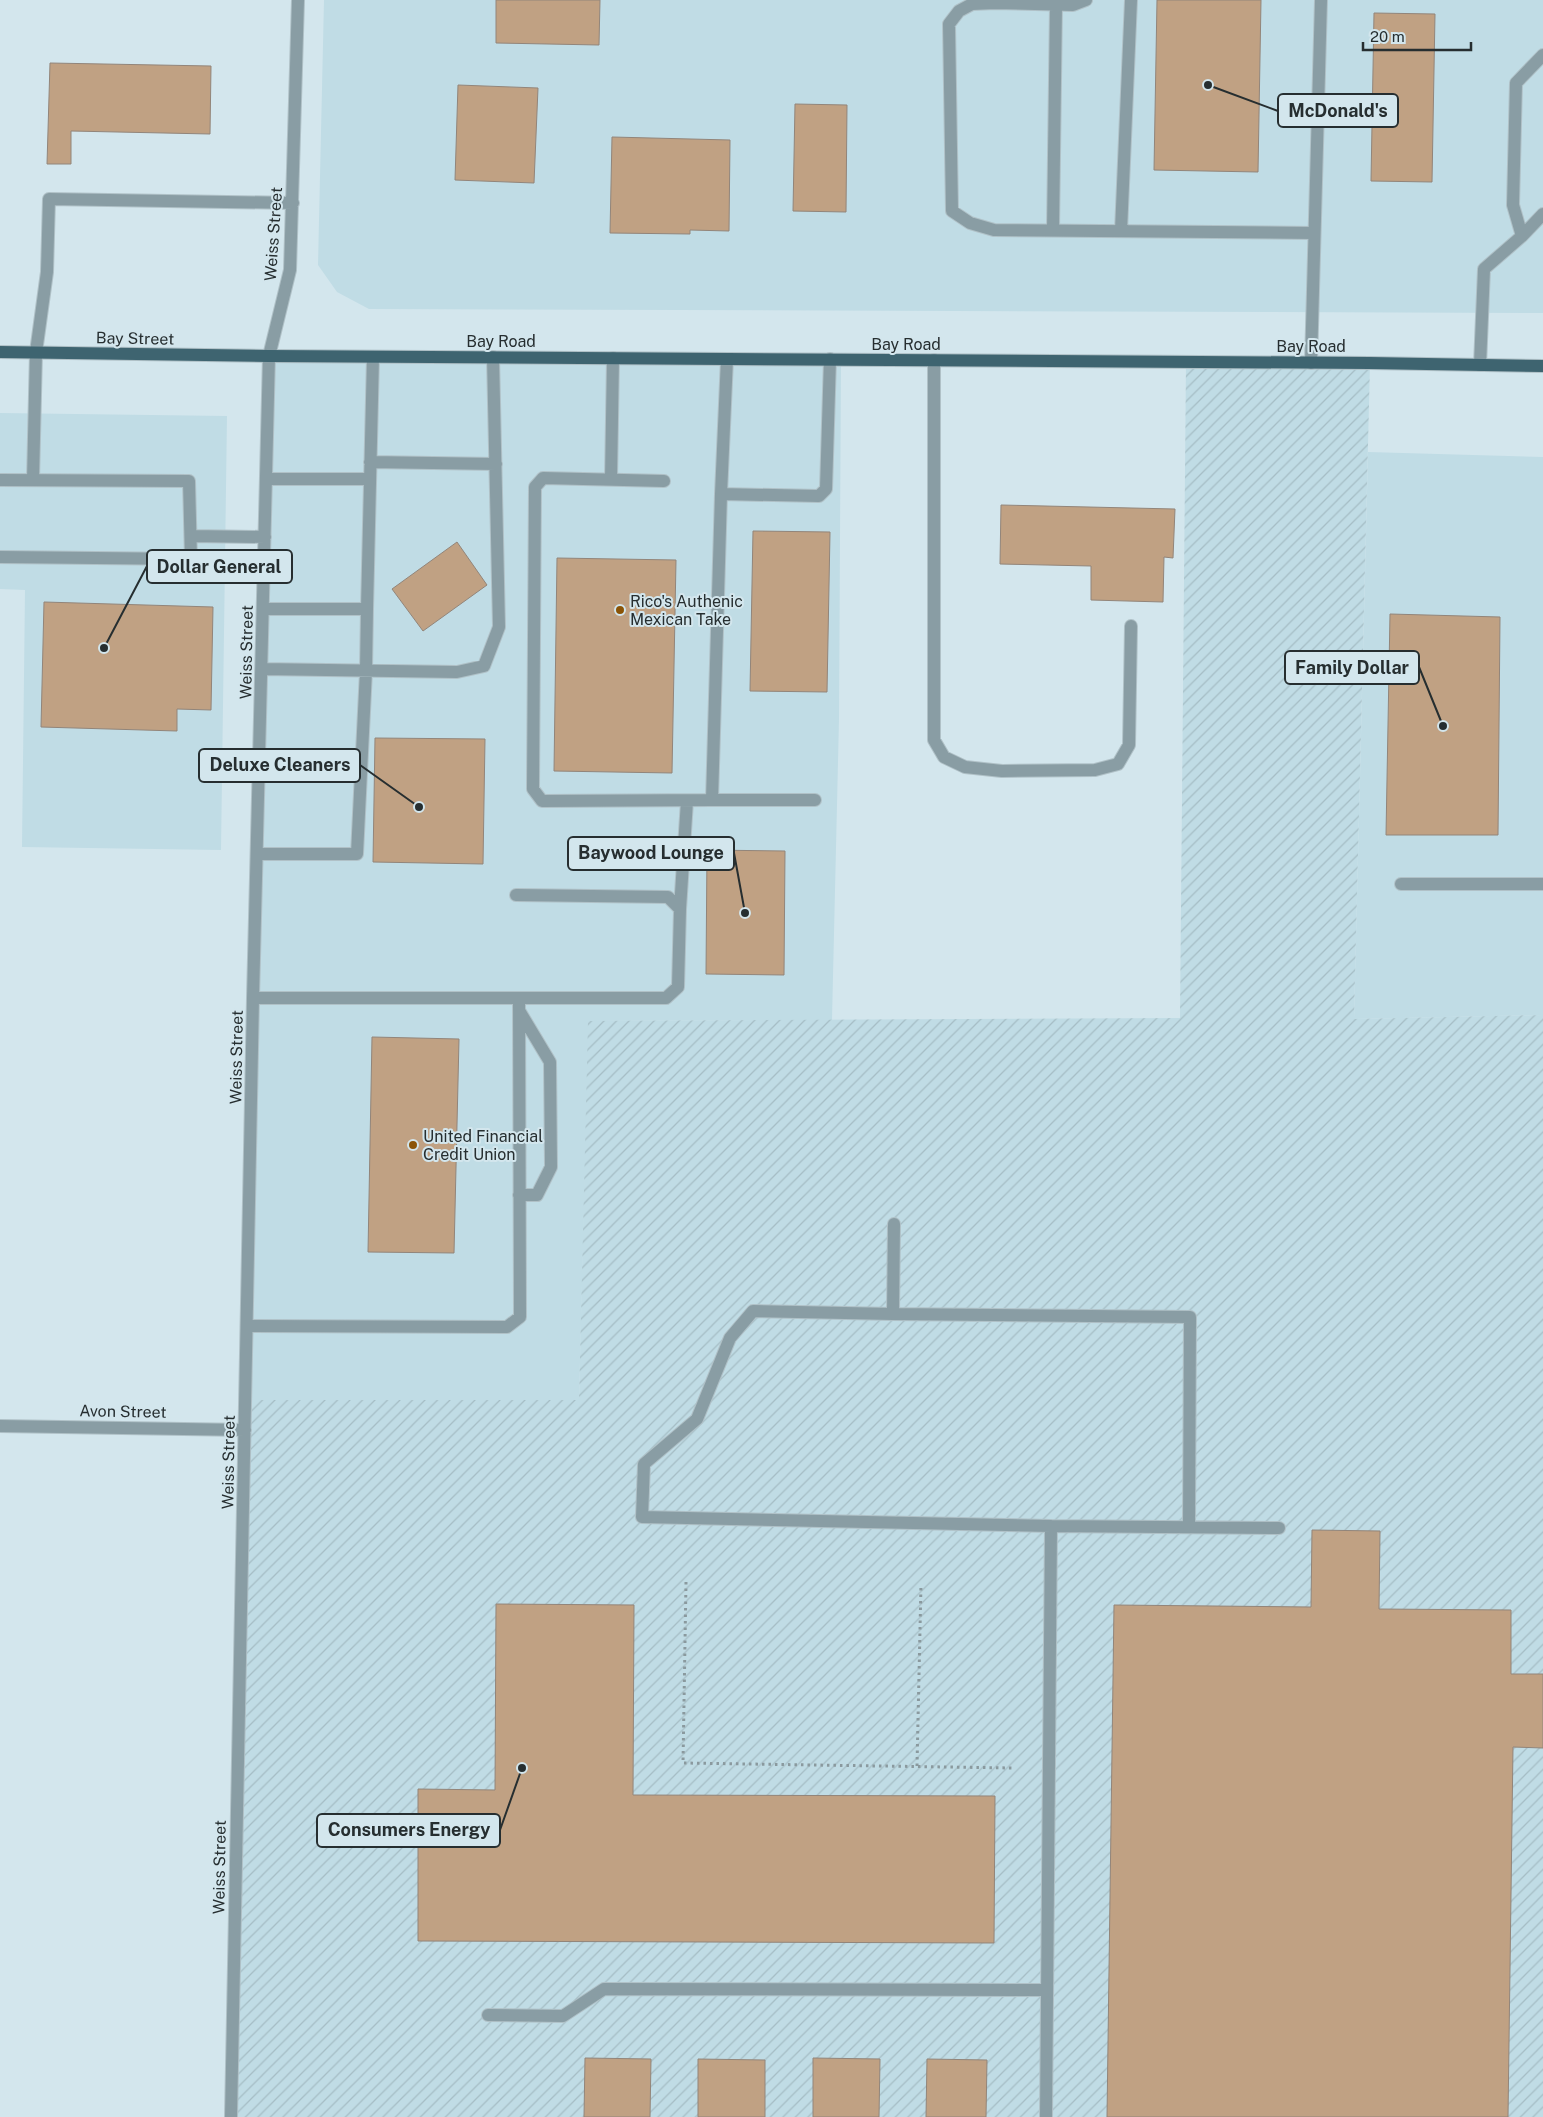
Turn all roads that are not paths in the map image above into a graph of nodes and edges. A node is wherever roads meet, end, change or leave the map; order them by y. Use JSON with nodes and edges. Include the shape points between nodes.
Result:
{"nodes":[{"id":1,"x":298,"y":0,"type":"edge"},
{"id":2,"x":1086,"y":0,"type":"edge"},
{"id":3,"x":1131,"y":0,"type":"edge"},
{"id":4,"x":1321,"y":0,"type":"edge"},
{"id":5,"x":1056,"y":4,"type":"junction"},
{"id":6,"x":1543,"y":54,"type":"edge"},
{"id":7,"x":293,"y":203,"type":"junction"},
{"id":8,"x":1543,"y":214,"type":"edge"},
{"id":9,"x":1053,"y":230,"type":"junction"},
{"id":10,"x":1121,"y":231,"type":"junction"},
{"id":11,"x":1313,"y":233,"type":"junction"},
{"id":12,"x":1522,"y":236,"type":"junction"},
{"id":13,"x":0,"y":352,"type":"edge"},
{"id":14,"x":36,"y":352,"type":"junction"},
{"id":15,"x":269,"y":356,"type":"junction"},
{"id":16,"x":372,"y":357,"type":"junction"},
{"id":17,"x":493,"y":357,"type":"junction"},
{"id":18,"x":612,"y":358,"type":"junction"},
{"id":19,"x":727,"y":359,"type":"junction"},
{"id":20,"x":830,"y":359,"type":"junction"},
{"id":21,"x":934,"y":360,"type":"junction"},
{"id":22,"x":1311,"y":363,"type":"junction"},
{"id":23,"x":1480,"y":365,"type":"junction"},
{"id":24,"x":1543,"y":366,"type":"edge"},
{"id":25,"x":370,"y":462,"type":"junction"},
{"id":26,"x":496,"y":464,"type":"junction"},
{"id":27,"x":266,"y":478,"type":"junction"},
{"id":28,"x":0,"y":480,"type":"edge"},
{"id":29,"x":33,"y":480,"type":"junction"},
{"id":30,"x":370,"y":480,"type":"junction"},
{"id":31,"x":611,"y":480,"type":"junction"},
{"id":32,"x":664,"y":481,"type":"dead end"},
{"id":33,"x":721,"y":494,"type":"junction"},
{"id":34,"x":191,"y":536,"type":"junction"},
{"id":35,"x":265,"y":536,"type":"junction"},
{"id":36,"x":0,"y":558,"type":"edge"},
{"id":37,"x":264,"y":609,"type":"junction"},
{"id":38,"x":367,"y":609,"type":"junction"},
{"id":39,"x":1131,"y":626,"type":"dead end"},
{"id":40,"x":262,"y":669,"type":"junction"},
{"id":41,"x":366,"y":671,"type":"junction"},
{"id":42,"x":687,"y":800,"type":"junction"},
{"id":43,"x":712,"y":800,"type":"junction"},
{"id":44,"x":814,"y":800,"type":"dead end"},
{"id":45,"x":257,"y":854,"type":"junction"},
{"id":46,"x":1401,"y":884,"type":"dead end"},
{"id":47,"x":1543,"y":884,"type":"edge"},
{"id":48,"x":516,"y":894,"type":"dead end"},
{"id":49,"x":680,"y":909,"type":"junction"},
{"id":50,"x":253,"y":998,"type":"junction"},
{"id":51,"x":519,"y":1005,"type":"junction"},
{"id":52,"x":520,"y":1195,"type":"junction"},
{"id":53,"x":894,"y":1224,"type":"dead end"},
{"id":54,"x":893,"y":1314,"type":"junction"},
{"id":55,"x":247,"y":1326,"type":"junction"},
{"id":56,"x":0,"y":1426,"type":"edge"},
{"id":57,"x":245,"y":1430,"type":"junction"},
{"id":58,"x":1051,"y":1526,"type":"junction"},
{"id":59,"x":1188,"y":1527,"type":"junction"},
{"id":60,"x":1279,"y":1528,"type":"dead end"},
{"id":61,"x":1047,"y":1990,"type":"junction"},
{"id":62,"x":488,"y":2015,"type":"dead end"},
{"id":63,"x":232,"y":2117,"type":"edge"},
{"id":64,"x":1046,"y":2117,"type":"edge"}],
"edges":[{"from":1,"to":7,"type":"street","name":"Weiss Street"},
{"from":2,"to":5,"type":"street","via":[[1073,5]]},
{"from":3,"to":10,"type":"street"},
{"from":4,"to":11,"type":"street"},
{"from":5,"to":9,"type":"street"},
{"from":5,"to":9,"type":"street","via":[[972,4],[959,11],[949,24],[952,211],[970,223],[994,230]]},
{"from":6,"to":12,"type":"street","via":[[1516,83],[1513,205]]},
{"from":7,"to":14,"type":"street","via":[[49,199],[47,272]]},
{"from":7,"to":15,"type":"street","name":"Weiss Street","via":[[290,270]]},
{"from":8,"to":12,"type":"street"},
{"from":9,"to":10,"type":"street"},
{"from":10,"to":11,"type":"street"},
{"from":11,"to":22,"type":"street"},
{"from":12,"to":23,"type":"street","via":[[1484,269]]},
{"from":13,"to":14,"type":"main road","name":"Bay Street"},
{"from":14,"to":15,"type":"main road","name":"Bay Street"},
{"from":14,"to":29,"type":"street"},
{"from":15,"to":16,"type":"main road","name":"Bay Road"},
{"from":15,"to":27,"type":"street","name":"Weiss Street"},
{"from":16,"to":17,"type":"main road","name":"Bay Road"},
{"from":16,"to":25,"type":"street"},
{"from":17,"to":18,"type":"main road","name":"Bay Road"},
{"from":17,"to":26,"type":"street"},
{"from":18,"to":19,"type":"main road","name":"Bay Road"},
{"from":18,"to":31,"type":"street"},
{"from":19,"to":20,"type":"main road","name":"Bay Road"},
{"from":19,"to":33,"type":"street"},
{"from":20,"to":21,"type":"main road","name":"Bay Road"},
{"from":20,"to":33,"type":"street","via":[[826,489],[819,496]]},
{"from":21,"to":22,"type":"main road","name":"Bay Road"},
{"from":21,"to":39,"type":"street","via":[[934,740],[944,757],[965,767],[1002,770],[1095,770],[1118,764],[1128,745]]},
{"from":22,"to":23,"type":"main road","name":"Bay Road"},
{"from":23,"to":24,"type":"main road","name":"Bay Road"},
{"from":25,"to":26,"type":"street"},
{"from":25,"to":30,"type":"street"},
{"from":26,"to":41,"type":"street","via":[[499,627],[484,666],[457,672]]},
{"from":27,"to":30,"type":"street"},
{"from":27,"to":35,"type":"street","name":"Weiss Street"},
{"from":28,"to":29,"type":"street"},
{"from":29,"to":34,"type":"street","via":[[189,481]]},
{"from":30,"to":38,"type":"street"},
{"from":31,"to":32,"type":"street"},
{"from":31,"to":42,"type":"street","via":[[543,478],[535,487],[533,789],[542,801]]},
{"from":33,"to":43,"type":"street"},
{"from":34,"to":35,"type":"street"},
{"from":34,"to":36,"type":"street","via":[[191,560]]},
{"from":35,"to":37,"type":"street","name":"Weiss Street"},
{"from":37,"to":38,"type":"street"},
{"from":37,"to":40,"type":"street","name":"Weiss Street"},
{"from":38,"to":41,"type":"street"},
{"from":40,"to":41,"type":"street"},
{"from":40,"to":45,"type":"street","name":"Weiss Street"},
{"from":41,"to":45,"type":"street","via":[[357,854]]},
{"from":42,"to":43,"type":"street"},
{"from":42,"to":49,"type":"street"},
{"from":43,"to":44,"type":"street"},
{"from":45,"to":50,"type":"street","name":"Weiss Street"},
{"from":46,"to":47,"type":"street"},
{"from":48,"to":49,"type":"street","via":[[668,897]]},
{"from":49,"to":51,"type":"street","via":[[678,987],[666,998]]},
{"from":50,"to":51,"type":"street"},
{"from":50,"to":55,"type":"street","name":"Weiss Street"},
{"from":51,"to":52,"type":"street"},
{"from":51,"to":52,"type":"street","via":[[550,1062],[551,1158],[551,1167],[537,1195]]},
{"from":52,"to":55,"type":"street","via":[[520,1318],[507,1327]]},
{"from":53,"to":54,"type":"street"},
{"from":54,"to":58,"type":"street","via":[[753,1311],[730,1338],[697,1419],[644,1464],[642,1518]]},
{"from":54,"to":59,"type":"street","via":[[1190,1317]]},
{"from":55,"to":57,"type":"street","name":"Weiss Street"},
{"from":56,"to":57,"type":"street","name":"Avon Street"},
{"from":57,"to":63,"type":"street","name":"Weiss Street"},
{"from":58,"to":59,"type":"street"},
{"from":58,"to":61,"type":"street"},
{"from":59,"to":60,"type":"street"},
{"from":61,"to":62,"type":"street","via":[[604,1989],[563,2016]]},
{"from":61,"to":64,"type":"street"}]}
